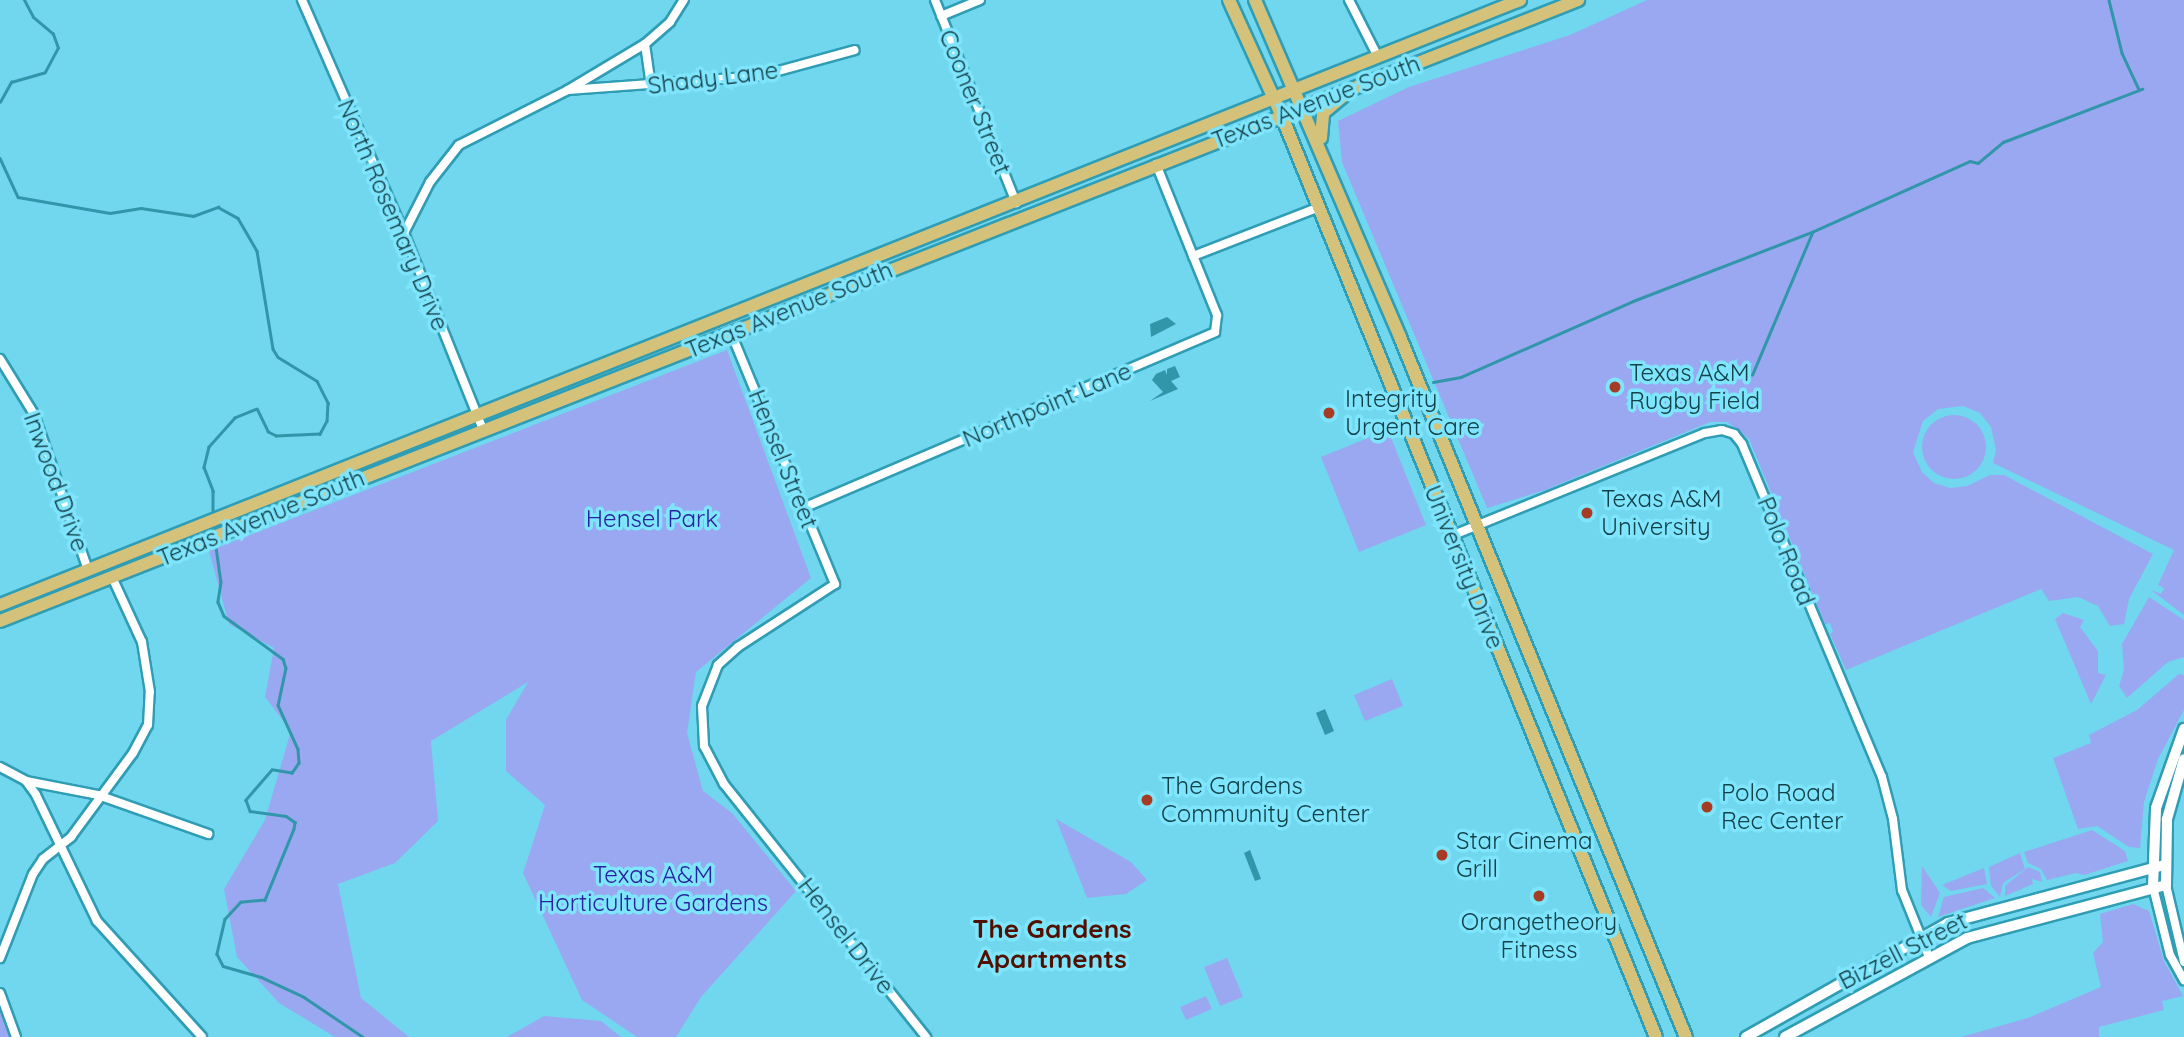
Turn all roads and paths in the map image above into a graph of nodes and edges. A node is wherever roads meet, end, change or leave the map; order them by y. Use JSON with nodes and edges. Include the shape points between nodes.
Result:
{"nodes":[{"id":1,"x":302,"y":0,"type":"edge"},
{"id":2,"x":684,"y":0,"type":"edge"},
{"id":3,"x":935,"y":0,"type":"edge"},
{"id":4,"x":979,"y":0,"type":"edge"},
{"id":5,"x":1229,"y":0,"type":"edge"},
{"id":6,"x":1255,"y":0,"type":"edge"},
{"id":7,"x":1349,"y":0,"type":"edge"},
{"id":8,"x":1520,"y":0,"type":"edge"},
{"id":9,"x":1578,"y":0,"type":"edge"},
{"id":10,"x":1495,"y":5,"type":"edge"},
{"id":11,"x":941,"y":16,"type":"junction"},
{"id":12,"x":645,"y":44,"type":"junction"},
{"id":13,"x":855,"y":50,"type":"dead end"},
{"id":14,"x":1377,"y":55,"type":"junction"},
{"id":15,"x":651,"y":86,"type":"junction"},
{"id":16,"x":1296,"y":87,"type":"junction"},
{"id":17,"x":1355,"y":87,"type":"junction"},
{"id":18,"x":568,"y":90,"type":"junction"},
{"id":19,"x":1273,"y":95,"type":"junction"},
{"id":20,"x":1303,"y":107,"type":"junction"},
{"id":21,"x":1282,"y":114,"type":"junction"},
{"id":22,"x":1325,"y":160,"type":"junction"},
{"id":23,"x":1156,"y":164,"type":"junction"},
{"id":24,"x":1016,"y":203,"type":"junction"},
{"id":25,"x":1317,"y":208,"type":"junction"},
{"id":26,"x":404,"y":233,"type":"junction"},
{"id":27,"x":1193,"y":256,"type":"junction"},
{"id":28,"x":814,"y":284,"type":"junction"},
{"id":29,"x":731,"y":333,"type":"junction"},
{"id":30,"x":0,"y":359,"type":"edge"},
{"id":31,"x":478,"y":416,"type":"junction"},
{"id":32,"x":483,"y":430,"type":"junction"},
{"id":33,"x":803,"y":508,"type":"junction"},
{"id":34,"x":204,"y":524,"type":"junction"},
{"id":35,"x":1475,"y":525,"type":"junction"},
{"id":36,"x":1451,"y":536,"type":"junction"},
{"id":37,"x":88,"y":570,"type":"junction"},
{"id":38,"x":112,"y":577,"type":"junction"},
{"id":39,"x":835,"y":584,"type":"joint"},
{"id":40,"x":0,"y":604,"type":"edge"},
{"id":41,"x":0,"y":619,"type":"edge"},
{"id":42,"x":2184,"y":729,"type":"edge"},
{"id":43,"x":2184,"y":759,"type":"edge"},
{"id":44,"x":0,"y":767,"type":"edge"},
{"id":45,"x":26,"y":781,"type":"junction"},
{"id":46,"x":98,"y":795,"type":"junction"},
{"id":47,"x":208,"y":834,"type":"dead end"},
{"id":48,"x":60,"y":845,"type":"junction"},
{"id":49,"x":2164,"y":865,"type":"junction"},
{"id":50,"x":2152,"y":868,"type":"junction"},
{"id":51,"x":2166,"y":885,"type":"junction"},
{"id":52,"x":2083,"y":886,"type":"junction"},
{"id":53,"x":2154,"y":887,"type":"junction"},
{"id":54,"x":2088,"y":906,"type":"junction"},
{"id":55,"x":1919,"y":937,"type":"junction"},
{"id":56,"x":0,"y":955,"type":"edge"},
{"id":57,"x":1929,"y":957,"type":"junction"},
{"id":58,"x":2184,"y":962,"type":"edge"},
{"id":59,"x":2184,"y":979,"type":"edge"},
{"id":60,"x":0,"y":993,"type":"edge"},
{"id":61,"x":16,"y":1037,"type":"edge"},
{"id":62,"x":202,"y":1037,"type":"edge"},
{"id":63,"x":926,"y":1037,"type":"edge"},
{"id":64,"x":1656,"y":1037,"type":"edge"},
{"id":65,"x":1686,"y":1037,"type":"edge"},
{"id":66,"x":1746,"y":1037,"type":"edge"},
{"id":67,"x":1785,"y":1037,"type":"edge"}],
"edges":[{"from":1,"to":26,"type":"street","name":"North Rosemary Drive"},
{"from":2,"to":12,"type":"street","via":[[670,22]]},
{"from":3,"to":11,"type":"street","name":"Cooner Street"},
{"from":4,"to":11,"type":"street"},
{"from":5,"to":19,"type":"main road","name":"University Drive"},
{"from":6,"to":16,"type":"main road","name":"University Drive"},
{"from":7,"to":14,"type":"street"},
{"from":8,"to":10,"type":"main road","name":"Texas Avenue South"},
{"from":9,"to":17,"type":"main road","name":"Texas Avenue South"},
{"from":10,"to":14,"type":"main road","name":"Texas Avenue South"},
{"from":11,"to":24,"type":"street","name":"Cooner Street"},
{"from":12,"to":15,"type":"street"},
{"from":12,"to":18,"type":"street"},
{"from":13,"to":15,"type":"street","name":"Shady Lane","via":[[760,76]]},
{"from":14,"to":16,"type":"main road","name":"Texas Avenue South"},
{"from":15,"to":18,"type":"street","name":"Shady Lane"},
{"from":16,"to":19,"type":"main road","name":"Texas Avenue South"},
{"from":16,"to":20,"type":"main road","name":"University Drive"},
{"from":17,"to":20,"type":"main road","name":"Texas Avenue South"},
{"from":17,"to":22,"type":"main road","via":[[1329,105],[1321,119]]},
{"from":18,"to":26,"type":"street","via":[[459,145],[430,181]]},
{"from":19,"to":21,"type":"main road","name":"University Drive"},
{"from":19,"to":24,"type":"main road","name":"Texas Avenue South"},
{"from":20,"to":21,"type":"main road","name":"Texas Avenue South"},
{"from":20,"to":22,"type":"main road","name":"University Drive"},
{"from":21,"to":23,"type":"main road","name":"Texas Avenue South"},
{"from":21,"to":25,"type":"main road","name":"University Drive"},
{"from":22,"to":35,"type":"main road","name":"University Drive"},
{"from":23,"to":27,"type":"street"},
{"from":23,"to":29,"type":"main road","name":"Texas Avenue South"},
{"from":24,"to":28,"type":"main road","name":"Texas Avenue South"},
{"from":25,"to":27,"type":"street"},
{"from":25,"to":36,"type":"main road","name":"University Drive"},
{"from":26,"to":31,"type":"street","name":"North Rosemary Drive"},
{"from":27,"to":33,"type":"street","name":"Northpoint Lane","via":[[1218,321],[1210,335]]},
{"from":28,"to":29,"type":"main road","via":[[808,294],[738,322]]},
{"from":28,"to":31,"type":"main road","name":"Texas Avenue South"},
{"from":29,"to":32,"type":"main road","name":"Texas Avenue South"},
{"from":29,"to":33,"type":"street","name":"Hensel Street"},
{"from":30,"to":37,"type":"street","name":"Inwood Drive","via":[[34,414]]},
{"from":31,"to":32,"type":"street","name":"North Rosemary Drive"},
{"from":31,"to":34,"type":"main road","name":"Texas Avenue South"},
{"from":32,"to":38,"type":"main road","name":"Texas Avenue South"},
{"from":33,"to":39,"type":"street","name":"Hensel Street"},
{"from":34,"to":37,"type":"main road","name":"Texas Avenue South"},
{"from":34,"to":38,"type":"main road","via":[[188,538],[120,565]]},
{"from":35,"to":36,"type":"street","name":"Polo Road"},
{"from":35,"to":55,"type":"street","name":"Polo Road","via":[[1705,433],[1722,430],[1737,437],[1882,777],[1893,820],[1900,881]]},
{"from":35,"to":65,"type":"main road","name":"University Drive"},
{"from":36,"to":64,"type":"main road","name":"University Drive"},
{"from":37,"to":40,"type":"main road","name":"Texas Avenue South"},
{"from":37,"to":41,"type":"main road","via":[[78,582],[9,609]]},
{"from":38,"to":41,"type":"main road","name":"Texas Avenue South"},
{"from":38,"to":46,"type":"street","via":[[142,642],[150,709],[142,740]]},
{"from":39,"to":63,"type":"street","name":"Hensel Drive","via":[[718,665],[702,706],[704,746],[724,784]]},
{"from":42,"to":50,"type":"street","via":[[2158,796]]},
{"from":43,"to":49,"type":"street","via":[[2167,819]]},
{"from":44,"to":45,"type":"street"},
{"from":45,"to":46,"type":"street"},
{"from":45,"to":48,"type":"street"},
{"from":46,"to":47,"type":"street"},
{"from":46,"to":48,"type":"street","via":[[71,837]]},
{"from":48,"to":56,"type":"street","via":[[33,874]]},
{"from":48,"to":62,"type":"street","via":[[97,921]]},
{"from":49,"to":50,"type":"street","name":"Bizzell Street"},
{"from":49,"to":51,"type":"street"},
{"from":50,"to":52,"type":"street","name":"Bizzell Street"},
{"from":50,"to":53,"type":"street"},
{"from":51,"to":53,"type":"street","name":"Bizzell Street"},
{"from":51,"to":58,"type":"street"},
{"from":52,"to":54,"type":"street"},
{"from":52,"to":55,"type":"street","name":"Bizzell Street","via":[[1976,913]]},
{"from":53,"to":54,"type":"street","name":"Bizzell Street"},
{"from":53,"to":59,"type":"street","via":[[2170,955]]},
{"from":54,"to":57,"type":"street","name":"Bizzell Street","via":[[1967,938]]},
{"from":55,"to":57,"type":"street","name":"Polo Road"},
{"from":55,"to":66,"type":"street","name":"Bizzell Street"},
{"from":57,"to":67,"type":"street","name":"Bizzell Street"},
{"from":60,"to":61,"type":"street"}]}
